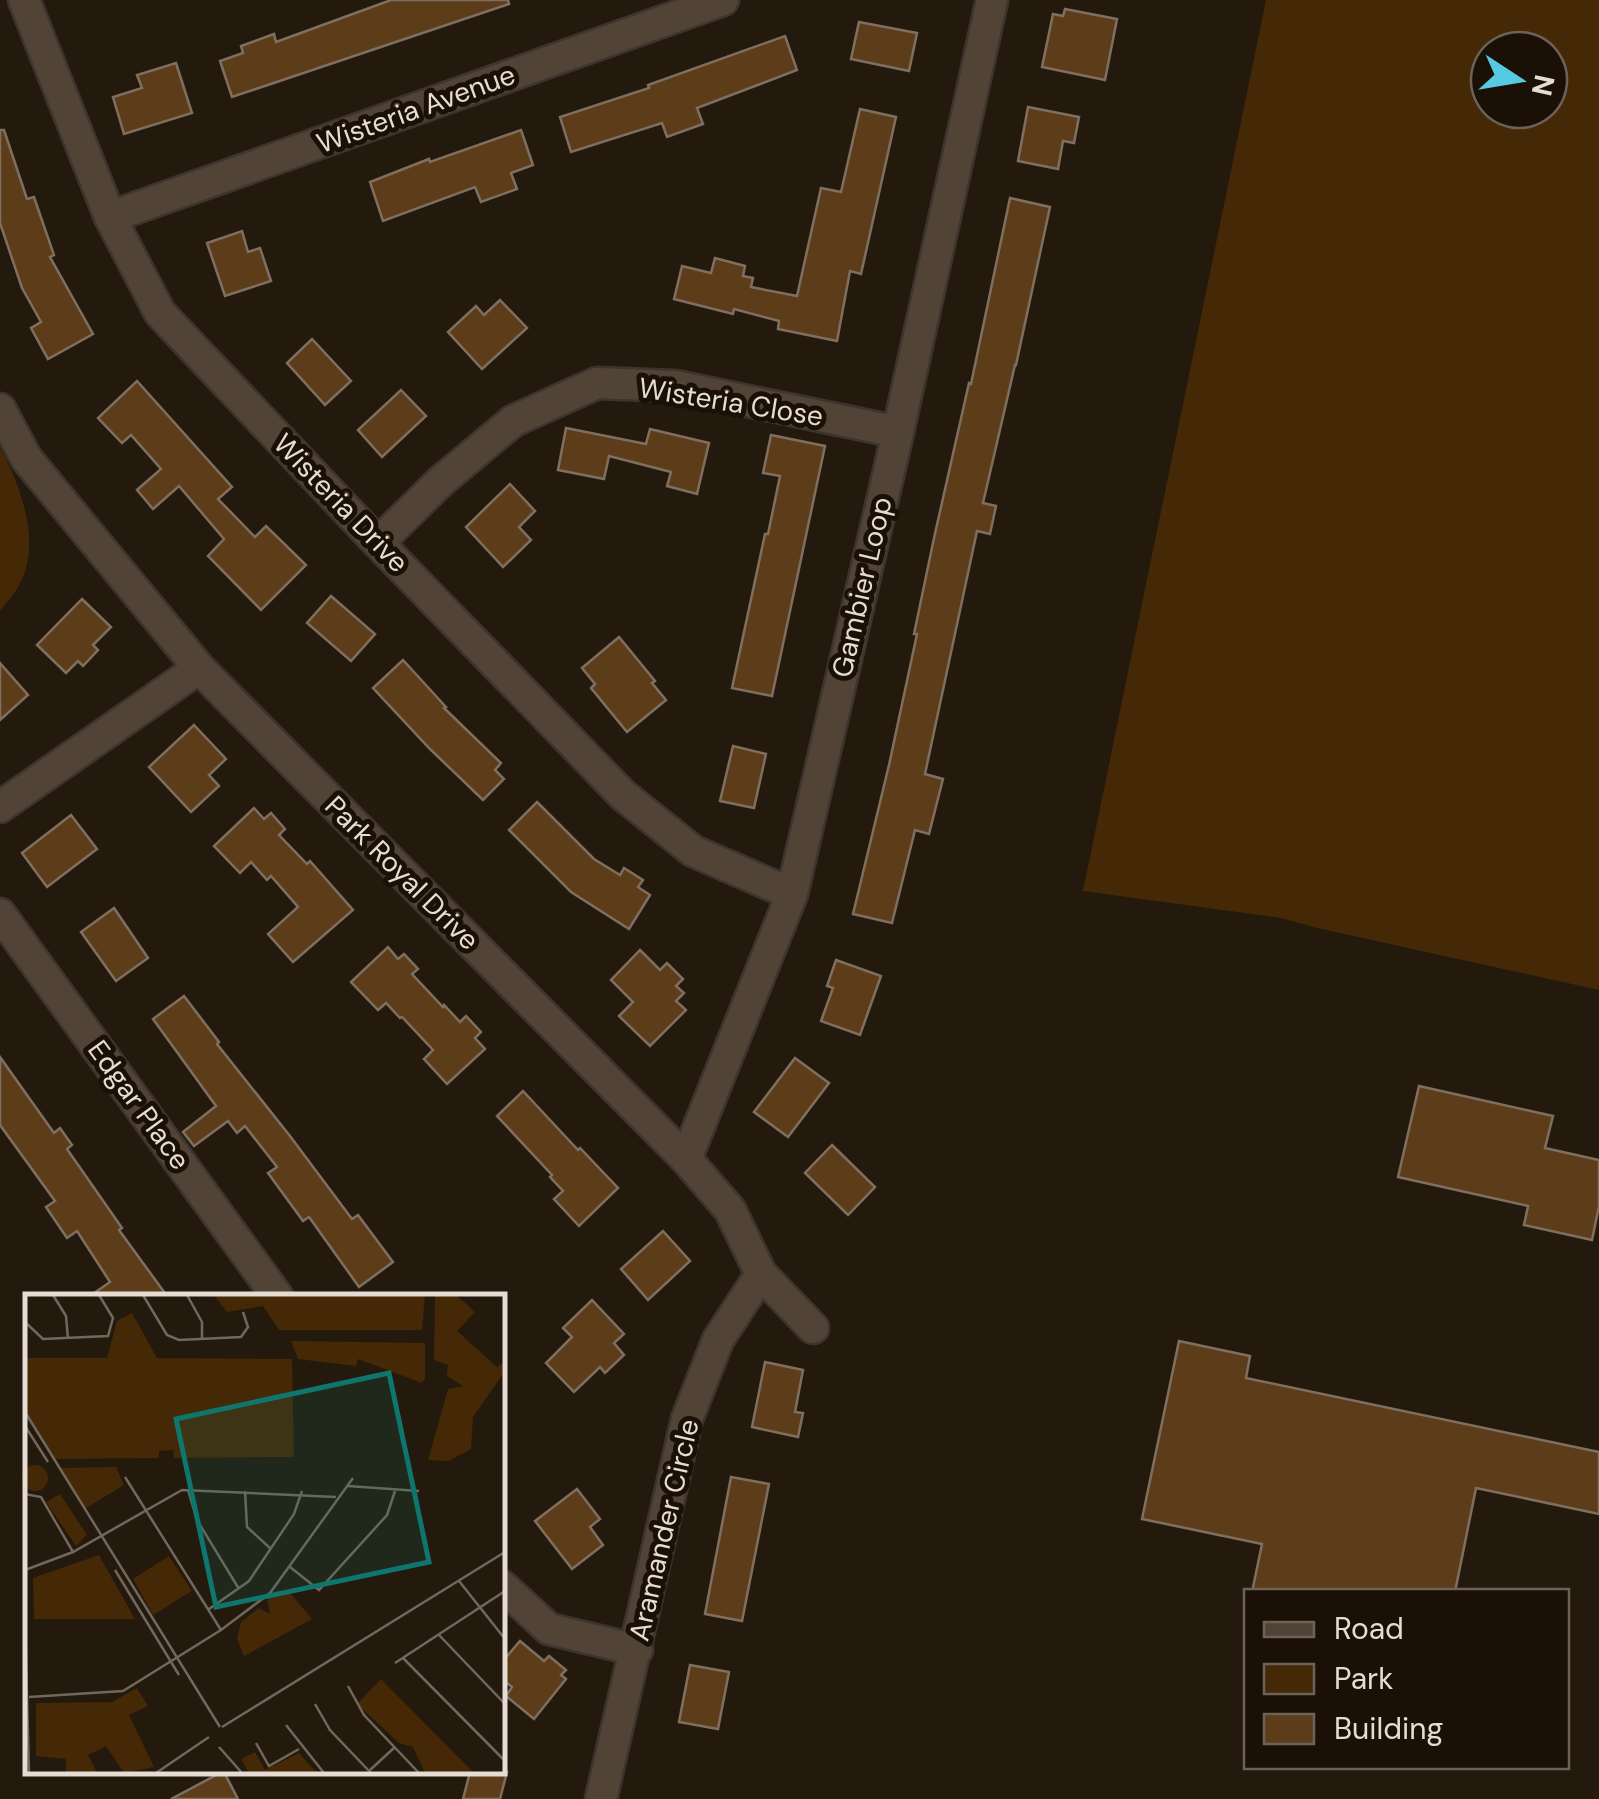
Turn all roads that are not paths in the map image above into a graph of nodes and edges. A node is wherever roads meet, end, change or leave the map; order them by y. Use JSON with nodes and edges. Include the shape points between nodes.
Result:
{"nodes":[{"id":1,"x":24,"y":0,"type":"edge"},
{"id":2,"x":723,"y":0,"type":"edge"},
{"id":3,"x":992,"y":0,"type":"edge"},
{"id":4,"x":110,"y":217,"type":"junction"},
{"id":5,"x":0,"y":409,"type":"edge"},
{"id":6,"x":898,"y":432,"type":"junction"},
{"id":7,"x":378,"y":543,"type":"junction"},
{"id":8,"x":199,"y":668,"type":"junction"},
{"id":9,"x":0,"y":808,"type":"edge"},
{"id":10,"x":792,"y":894,"type":"junction"},
{"id":11,"x":0,"y":914,"type":"edge"},
{"id":12,"x":686,"y":1159,"type":"junction"},
{"id":13,"x":761,"y":1274,"type":"junction"},
{"id":14,"x":276,"y":1294,"type":"edge"},
{"id":15,"x":813,"y":1328,"type":"dead end"},
{"id":16,"x":505,"y":1589,"type":"edge"},
{"id":17,"x":636,"y":1650,"type":"junction"},
{"id":18,"x":601,"y":1799,"type":"edge"}],
"edges":[{"from":1,"to":4,"type":"street","name":"Wisteria Drive"},
{"from":2,"to":4,"type":"street","name":"Wisteria Avenue"},
{"from":3,"to":6,"type":"street","name":"Gambier Loop"},
{"from":4,"to":7,"type":"street","name":"Wisteria Drive","via":[[160,312]]},
{"from":5,"to":8,"type":"street","name":"Park Royal Drive","via":[[26,458]]},
{"from":6,"to":7,"type":"street","name":"Wisteria Close","via":[[675,386],[597,382],[513,422]]},
{"from":6,"to":10,"type":"street","name":"Gambier Loop"},
{"from":7,"to":10,"type":"street","name":"Wisteria Drive","via":[[623,794],[693,851]]},
{"from":8,"to":9,"type":"street"},
{"from":8,"to":12,"type":"street","name":"Park Royal Drive"},
{"from":10,"to":12,"type":"street","name":"Gambier Loop"},
{"from":11,"to":14,"type":"street","name":"Edgar Place"},
{"from":12,"to":13,"type":"street","name":"Park Royal Drive","via":[[730,1210]]},
{"from":13,"to":15,"type":"street","name":"Park Royal Drive"},
{"from":13,"to":17,"type":"street","name":"Aramander Circle","via":[[718,1340],[687,1419]]},
{"from":16,"to":17,"type":"street","via":[[549,1629]]},
{"from":17,"to":18,"type":"street","name":"Aramander Circle"}]}
